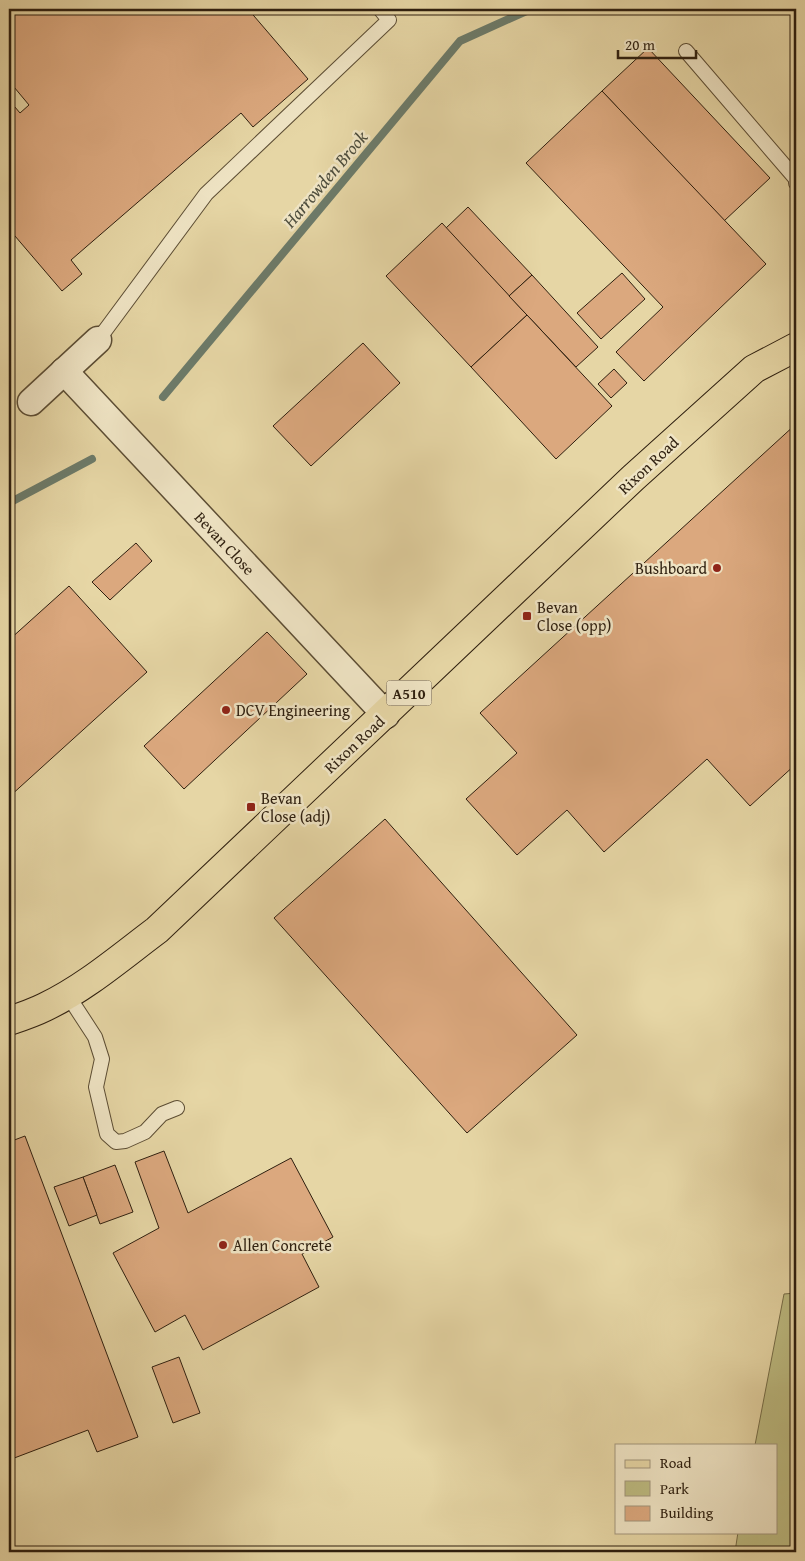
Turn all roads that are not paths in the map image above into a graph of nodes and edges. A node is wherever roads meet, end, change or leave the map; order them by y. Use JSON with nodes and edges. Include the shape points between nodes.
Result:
{"nodes":[{"id":1,"x":380,"y":9,"type":"edge"},
{"id":2,"x":686,"y":51,"type":"dead end"},
{"id":3,"x":796,"y":183,"type":"edge"},
{"id":4,"x":98,"y":340,"type":"joint"},
{"id":5,"x":796,"y":347,"type":"edge"},
{"id":6,"x":64,"y":372,"type":"junction"},
{"id":7,"x":31,"y":402,"type":"dead end"},
{"id":8,"x":386,"y":715,"type":"junction"},
{"id":9,"x":67,"y":994,"type":"junction"},
{"id":10,"x":9,"y":1021,"type":"edge"},
{"id":11,"x":177,"y":1108,"type":"dead end"}],
"edges":[{"from":1,"to":4,"type":"lane","via":[[389,20],[206,194]]},
{"from":2,"to":3,"type":"lane","via":[[796,179]]},
{"from":4,"to":6,"type":"street"},
{"from":5,"to":8,"type":"main road","name":"Rixon Road","number":"A510","via":[[754,369],[633,478]]},
{"from":6,"to":7,"type":"street"},
{"from":6,"to":8,"type":"street","name":"Bevan Close"},
{"from":8,"to":9,"type":"main road","name":"Rixon Road","number":"A510","via":[[157,930],[106,970]]},
{"from":9,"to":10,"type":"main road","name":"Rixon Road","number":"A510","via":[[45,1007]]},
{"from":9,"to":11,"type":"lane","via":[[95,1037],[102,1059],[96,1087],[108,1134],[116,1142],[125,1141],[145,1132],[162,1114]]}]}
